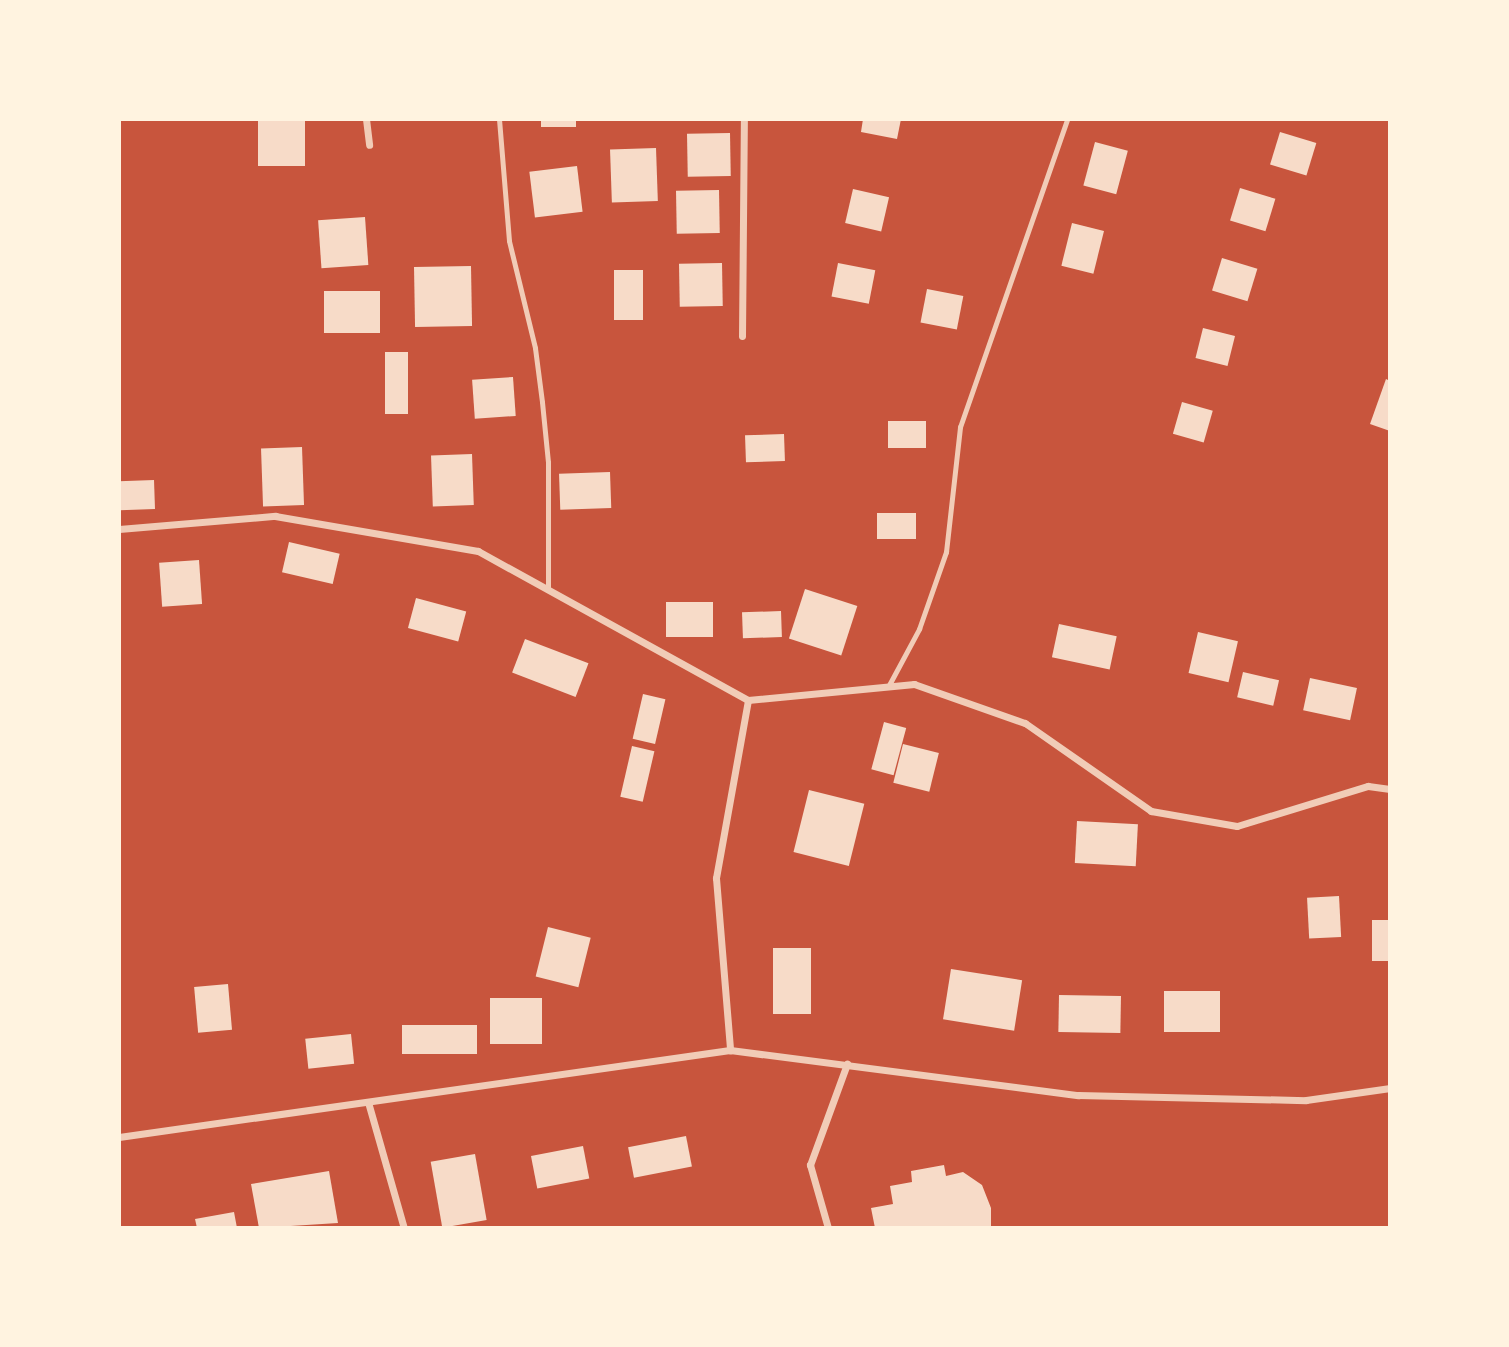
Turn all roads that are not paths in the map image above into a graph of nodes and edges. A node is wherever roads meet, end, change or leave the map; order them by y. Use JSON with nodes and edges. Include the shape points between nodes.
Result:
{"nodes":[{"id":1,"x":366,"y":119,"type":"edge"},
{"id":2,"x":499,"y":119,"type":"edge"},
{"id":3,"x":744,"y":119,"type":"edge"},
{"id":4,"x":1067,"y":119,"type":"edge"},
{"id":5,"x":369,"y":145,"type":"dead end"},
{"id":6,"x":742,"y":335,"type":"dead end"},
{"id":7,"x":119,"y":529,"type":"edge"},
{"id":8,"x":548,"y":590,"type":"junction"},
{"id":9,"x":889,"y":685,"type":"junction"},
{"id":10,"x":748,"y":700,"type":"junction"},
{"id":11,"x":1390,"y":789,"type":"edge"},
{"id":12,"x":730,"y":1050,"type":"junction"},
{"id":13,"x":847,"y":1064,"type":"junction"},
{"id":14,"x":1390,"y":1088,"type":"edge"},
{"id":15,"x":368,"y":1102,"type":"junction"},
{"id":16,"x":119,"y":1138,"type":"edge"},
{"id":17,"x":404,"y":1228,"type":"edge"},
{"id":18,"x":828,"y":1228,"type":"edge"}],
"edges":[{"from":1,"to":5,"type":"street"},
{"from":2,"to":8,"type":"lane","via":[[509,241],[535,348],[548,462]]},
{"from":3,"to":6,"type":"street"},
{"from":4,"to":9,"type":"lane","via":[[960,428],[946,552],[919,629]]},
{"from":7,"to":8,"type":"street","via":[[275,516],[478,551]]},
{"from":8,"to":10,"type":"street"},
{"from":9,"to":10,"type":"street"},
{"from":9,"to":11,"type":"street","via":[[914,684],[1025,723],[1151,811],[1237,826],[1368,786]]},
{"from":10,"to":12,"type":"street","via":[[716,878]]},
{"from":12,"to":13,"type":"street"},
{"from":12,"to":15,"type":"street"},
{"from":13,"to":14,"type":"street","via":[[1078,1095],[1306,1100]]},
{"from":13,"to":18,"type":"street","via":[[810,1165]]},
{"from":15,"to":16,"type":"street"},
{"from":15,"to":17,"type":"street"}]}
